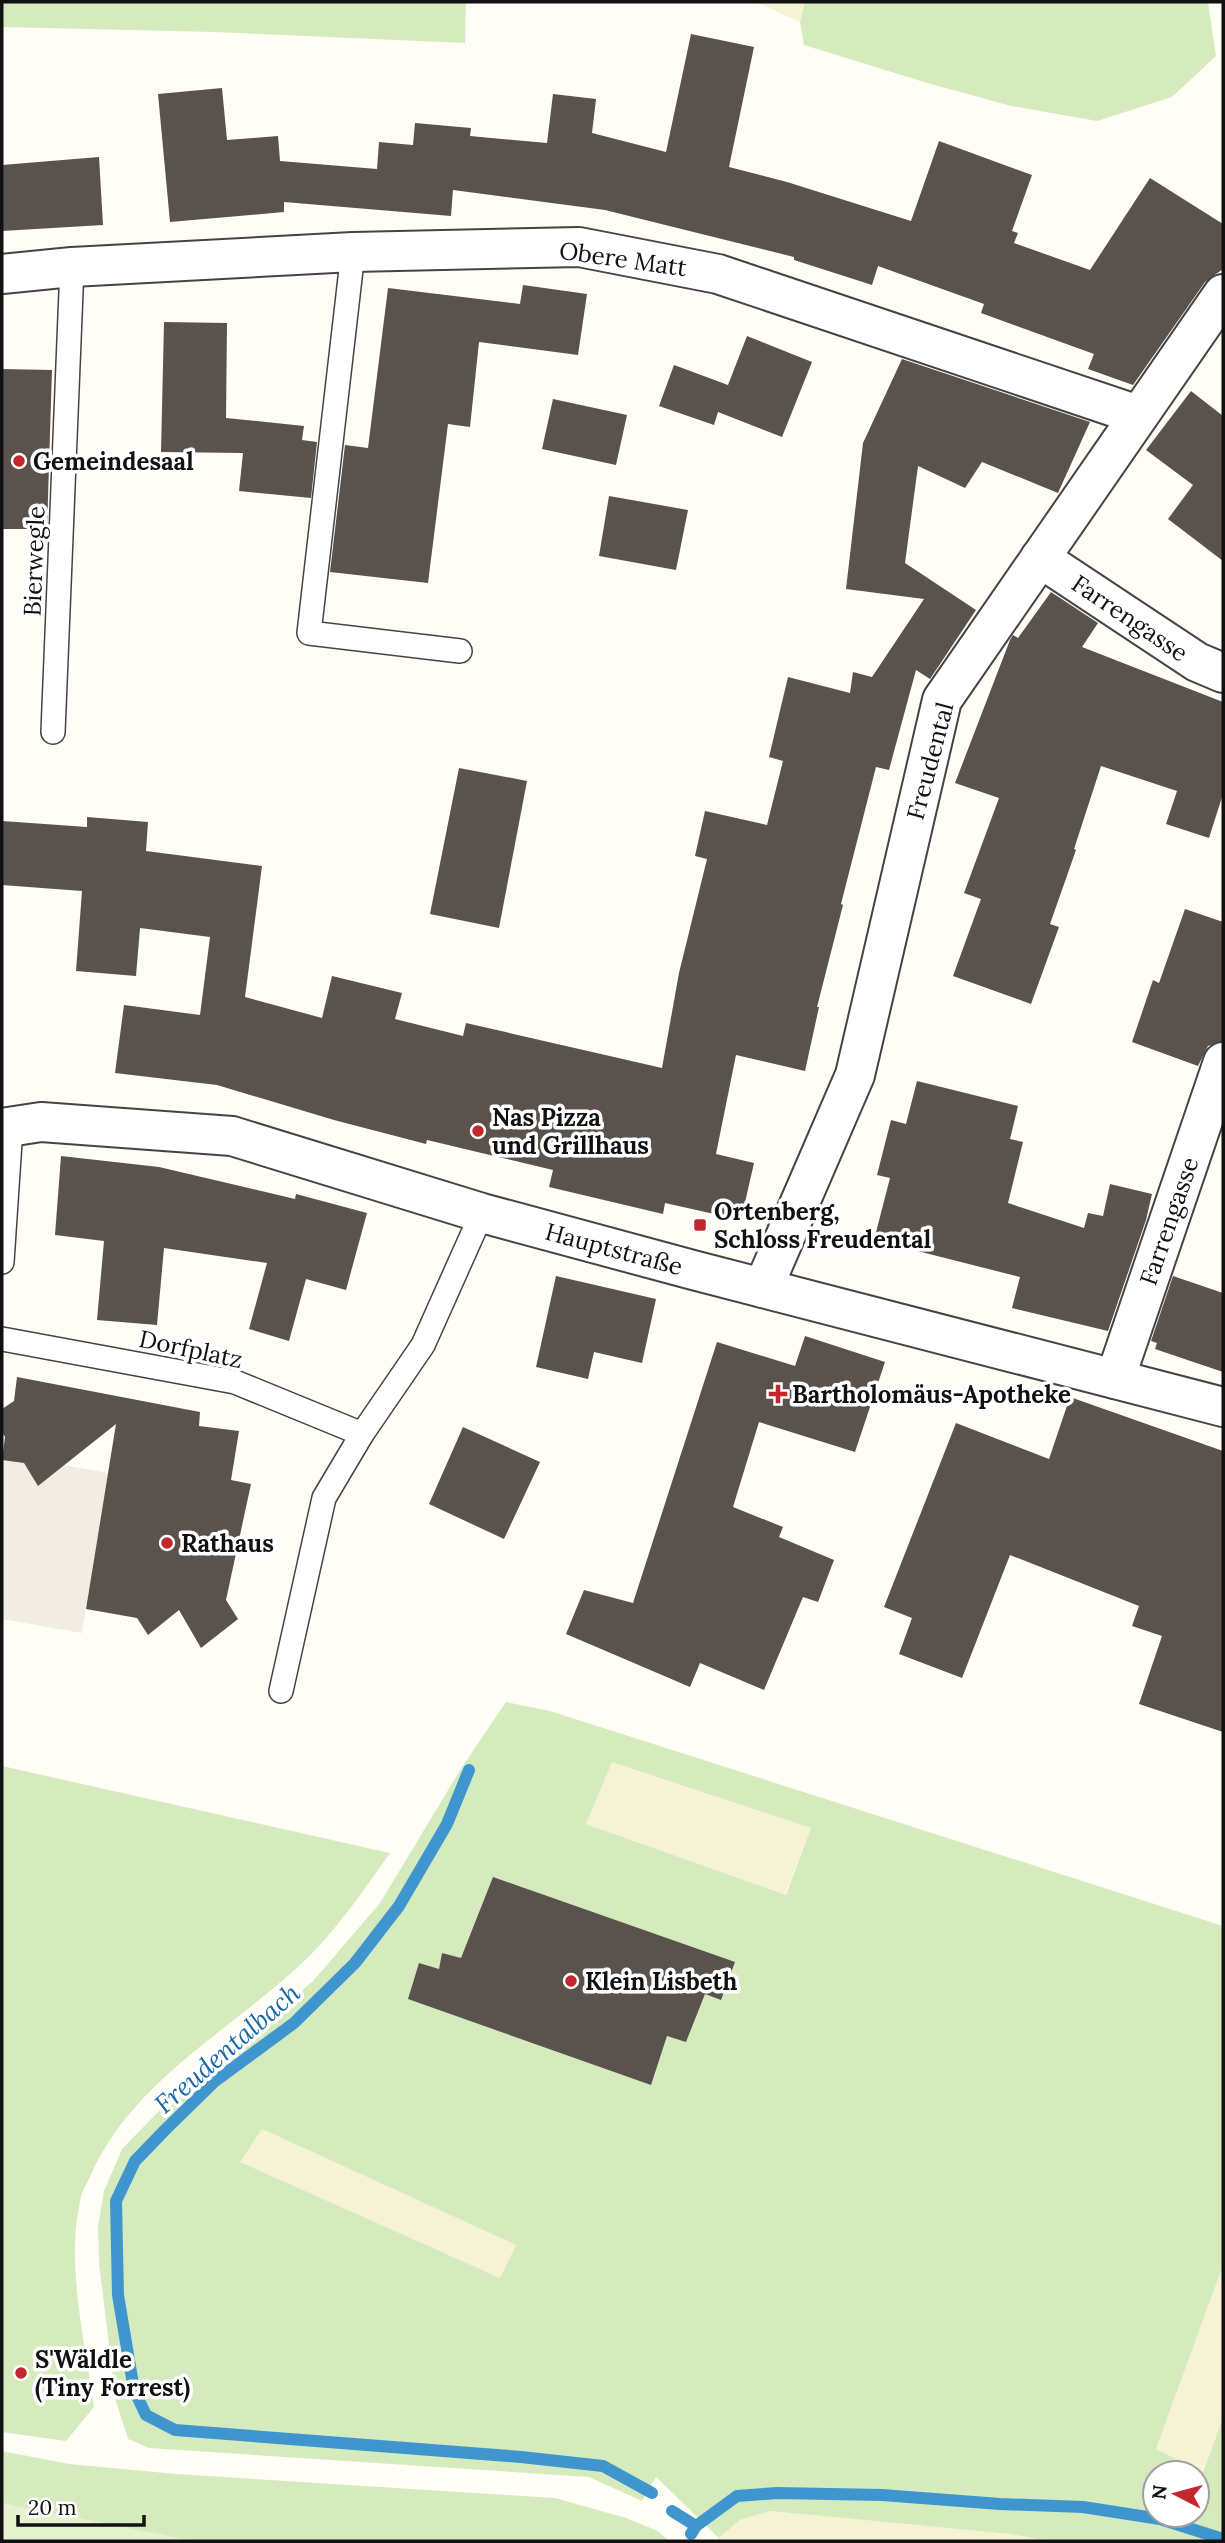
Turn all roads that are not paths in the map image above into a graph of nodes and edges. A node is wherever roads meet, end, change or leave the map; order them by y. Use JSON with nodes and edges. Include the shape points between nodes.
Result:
{"nodes":[{"id":1,"x":353,"y":252,"type":"junction"},
{"id":2,"x":72,"y":267,"type":"junction"},
{"id":3,"x":2,"y":274,"type":"edge"},
{"id":4,"x":1223,"y":294,"type":"edge"},
{"id":5,"x":1138,"y":415,"type":"junction"},
{"id":6,"x":1040,"y":558,"type":"junction"},
{"id":7,"x":460,"y":652,"type":"dead end"},
{"id":8,"x":1223,"y":673,"type":"edge"},
{"id":9,"x":53,"y":732,"type":"dead end"},
{"id":10,"x":1223,"y":1062,"type":"edge"},
{"id":11,"x":6,"y":1128,"type":"edge"},
{"id":12,"x":482,"y":1213,"type":"junction"},
{"id":13,"x":2,"y":1262,"type":"edge"},
{"id":14,"x":764,"y":1288,"type":"junction"},
{"id":15,"x":2,"y":1339,"type":"edge"},
{"id":16,"x":1115,"y":1379,"type":"junction"},
{"id":17,"x":1223,"y":1407,"type":"edge"},
{"id":18,"x":362,"y":1434,"type":"junction"},
{"id":19,"x":281,"y":1691,"type":"dead end"}],
"edges":[{"from":1,"to":2,"type":"street","name":"Obere Matt"},
{"from":1,"to":5,"type":"street","name":"Obere Matt","via":[[579,247],[718,274]]},
{"from":1,"to":7,"type":"lane","via":[[309,633]]},
{"from":2,"to":3,"type":"street","name":"Obere Matt"},
{"from":2,"to":9,"type":"lane","name":"Bierwegle"},
{"from":4,"to":5,"type":"street","name":"Freudental"},
{"from":5,"to":6,"type":"street","name":"Freudental"},
{"from":6,"to":8,"type":"street","name":"Farrengasse","via":[[1196,662]]},
{"from":6,"to":14,"type":"street","name":"Freudental","via":[[942,700],[855,1075]]},
{"from":10,"to":16,"type":"street","name":"Farrengasse"},
{"from":11,"to":12,"type":"street","name":"Hauptstraße","via":[[41,1122],[232,1136]]},
{"from":11,"to":13,"type":"lane"},
{"from":12,"to":14,"type":"street","name":"Hauptstraße"},
{"from":12,"to":18,"type":"lane","via":[[423,1345]]},
{"from":14,"to":16,"type":"street","name":"Hauptstraße"},
{"from":15,"to":18,"type":"lane","name":"Dorfplatz","via":[[234,1382]]},
{"from":16,"to":17,"type":"street","name":"Hauptstraße"},
{"from":18,"to":19,"type":"lane","via":[[324,1498]]}]}
